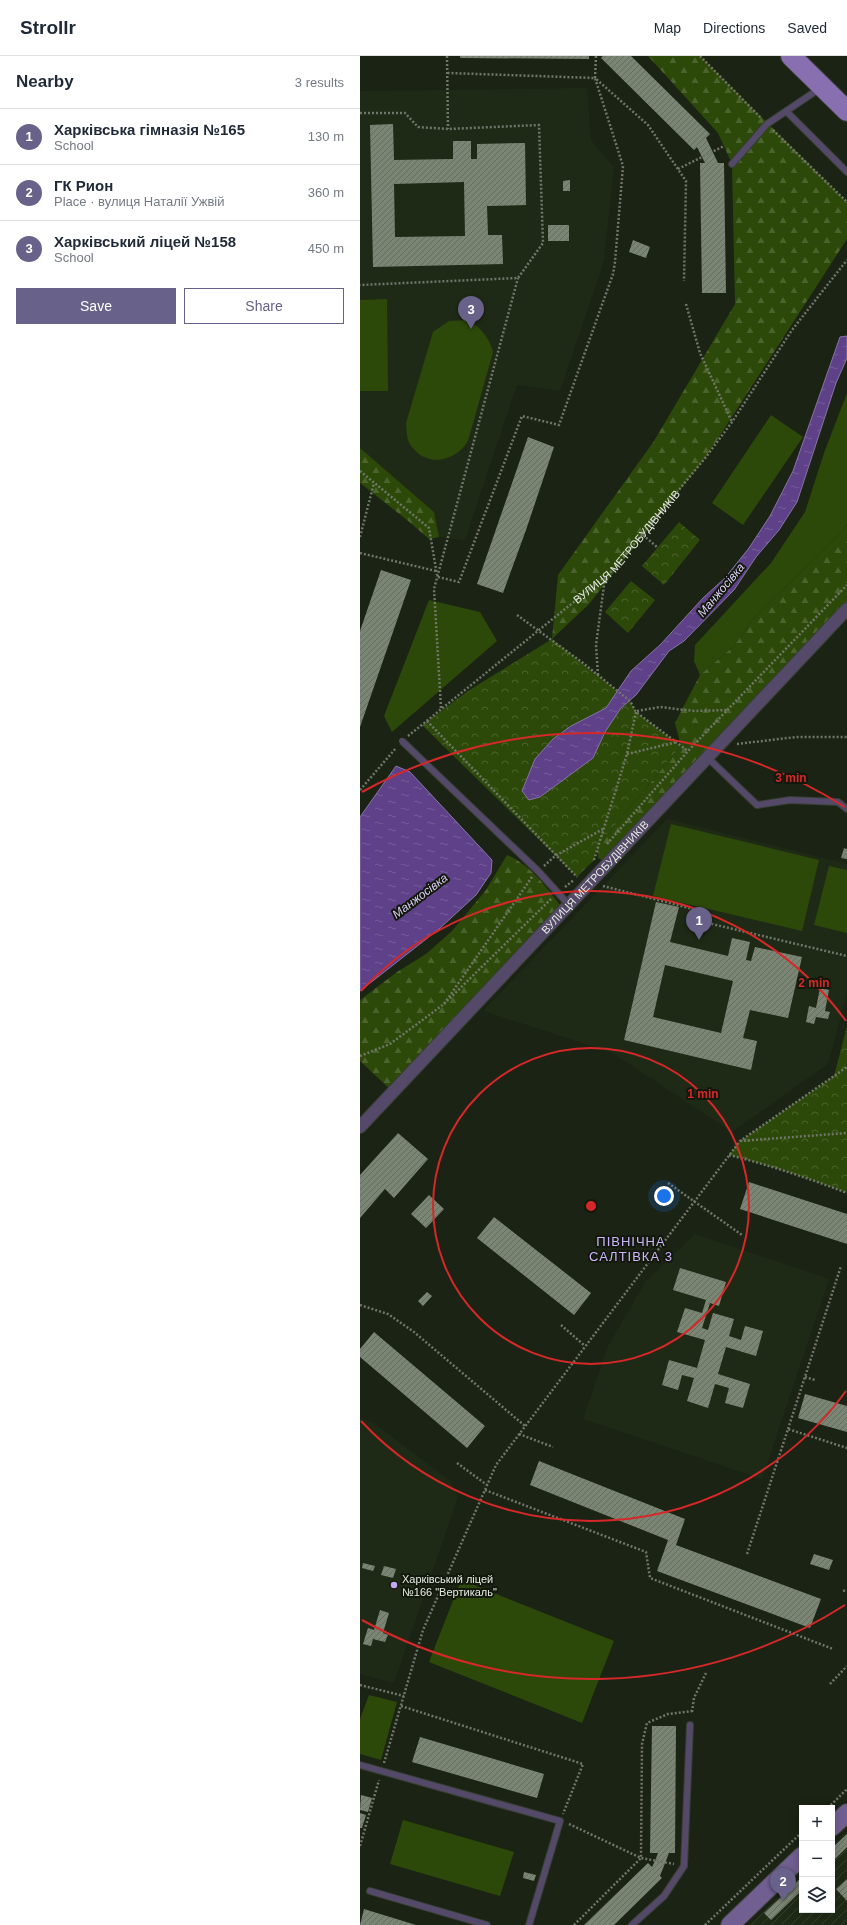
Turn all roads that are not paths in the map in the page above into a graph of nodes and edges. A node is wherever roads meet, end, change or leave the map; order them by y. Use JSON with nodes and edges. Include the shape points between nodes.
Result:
{"nodes":[{"id":1,"x":791,"y":56,"type":"edge"},
{"id":2,"x":822,"y":87,"type":"junction"},
{"id":3,"x":786,"y":111,"type":"junction"},
{"id":4,"x":847,"y":111,"type":"edge"},
{"id":5,"x":732,"y":164,"type":"dead end"},
{"id":6,"x":847,"y":172,"type":"edge"},
{"id":7,"x":847,"y":610,"type":"edge"},
{"id":8,"x":402,"y":741,"type":"road end"},
{"id":9,"x":708,"y":758,"type":"junction"},
{"id":10,"x":847,"y":809,"type":"edge"},
{"id":11,"x":569,"y":905,"type":"junction"},
{"id":12,"x":360,"y":1127,"type":"edge"},
{"id":13,"x":690,"y":1725,"type":"road end"},
{"id":14,"x":360,"y":1765,"type":"edge"},
{"id":15,"x":847,"y":1813,"type":"edge"},
{"id":16,"x":835,"y":1824,"type":"edge"},
{"id":17,"x":799,"y":1859,"type":"edge"},
{"id":18,"x":370,"y":1891,"type":"dead end"},
{"id":19,"x":487,"y":1925,"type":"edge"},
{"id":20,"x":529,"y":1925,"type":"edge"},
{"id":21,"x":632,"y":1925,"type":"edge"},
{"id":22,"x":730,"y":1925,"type":"edge"}],
"edges":[{"from":1,"to":2,"type":"main road"},
{"from":2,"to":3,"type":"lane"},
{"from":2,"to":4,"type":"main road"},
{"from":3,"to":5,"type":"lane","via":[[767,124]]},
{"from":3,"to":6,"type":"lane"},
{"from":7,"to":9,"type":"street","name":"ВУЛИЦЯ МЕТРОБУДІВНИКІВ"},
{"from":8,"to":11,"type":"lane","bridge":true,"via":[[538,871]]},
{"from":9,"to":10,"type":"lane","via":[[757,805],[790,800],[838,802]]},
{"from":9,"to":11,"type":"street","name":"ВУЛИЦЯ МЕТРОБУДІВНИКІВ"},
{"from":11,"to":12,"type":"street","name":"ВУЛИЦЯ МЕТРОБУДІВНИКІВ"},
{"from":13,"to":21,"type":"lane","via":[[684,1866],[664,1896]]},
{"from":14,"to":20,"type":"lane","via":[[560,1820]]},
{"from":15,"to":16,"type":"main road"},
{"from":17,"to":22,"type":"main road"},
{"from":18,"to":19,"type":"lane"}]}
